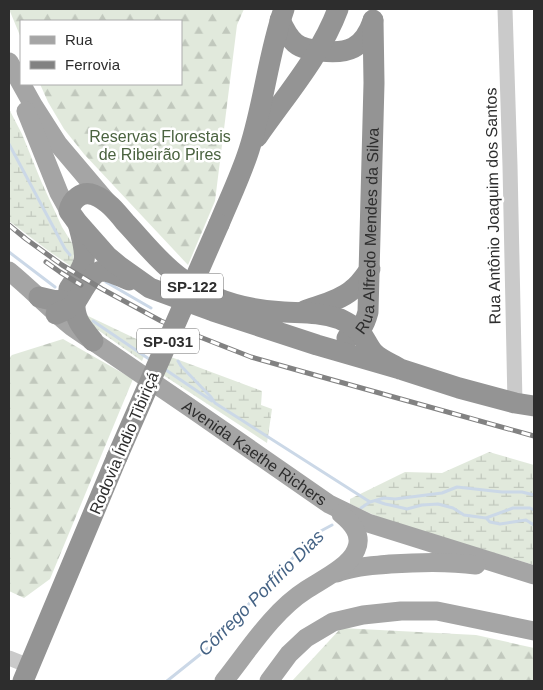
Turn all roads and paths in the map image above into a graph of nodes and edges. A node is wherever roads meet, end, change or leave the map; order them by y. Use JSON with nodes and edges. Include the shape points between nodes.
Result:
{"nodes":[{"id":1,"x":505,"y":9,"type":"edge"},
{"id":2,"x":282,"y":14,"type":"edge"},
{"id":3,"x":335,"y":15,"type":"edge"},
{"id":4,"x":374,"y":15,"type":"edge"},
{"id":5,"x":308,"y":48,"type":"junction"},
{"id":6,"x":342,"y":52,"type":"junction"},
{"id":7,"x":9,"y":62,"type":"edge"},
{"id":8,"x":302,"y":75,"type":"junction"},
{"id":9,"x":20,"y":81,"type":"edge"},
{"id":10,"x":374,"y":83,"type":"junction"},
{"id":11,"x":22,"y":85,"type":"edge"},
{"id":12,"x":249,"y":150,"type":"junction"},
{"id":13,"x":111,"y":206,"type":"junction"},
{"id":14,"x":73,"y":216,"type":"junction"},
{"id":15,"x":370,"y":269,"type":"junction"},
{"id":16,"x":9,"y":270,"type":"edge"},
{"id":17,"x":150,"y":288,"type":"junction"},
{"id":18,"x":39,"y":297,"type":"joint"},
{"id":19,"x":64,"y":305,"type":"junction"},
{"id":20,"x":302,"y":312,"type":"junction"},
{"id":21,"x":330,"y":316,"type":"junction"},
{"id":22,"x":359,"y":331,"type":"junction"},
{"id":23,"x":93,"y":341,"type":"joint"},
{"id":24,"x":317,"y":345,"type":"junction"},
{"id":25,"x":400,"y":369,"type":"junction"},
{"id":26,"x":524,"y":405,"type":"edge"},
{"id":27,"x":329,"y":504,"type":"junction"},
{"id":28,"x":534,"y":576,"type":"edge"},
{"id":29,"x":324,"y":578,"type":"junction"},
{"id":30,"x":534,"y":631,"type":"edge"},
{"id":31,"x":9,"y":658,"type":"edge"},
{"id":32,"x":26,"y":674,"type":"edge"},
{"id":33,"x":224,"y":681,"type":"edge"},
{"id":34,"x":269,"y":681,"type":"edge"}],
"edges":[{"from":1,"to":26,"type":"street","name":"Rua Antônio Joaquim dos Santos","via":[[510,166]]},
{"from":2,"to":5,"type":"highway","via":[[288,35]]},
{"from":2,"to":12,"type":"highway","name":"Rodovia Índio Tibiriçá","number":"SP-031"},
{"from":3,"to":5,"type":"highway","name":"Rodovia Índio Tibiriçá","number":"SP-031"},
{"from":4,"to":6,"type":"highway","via":[[370,30],[362,40]]},
{"from":4,"to":10,"type":"highway","name":"Rua Alfredo Mendes da Silva"},
{"from":5,"to":6,"type":"highway"},
{"from":5,"to":8,"type":"highway","name":"Rodovia Índio Tibiriçá","number":"SP-031"},
{"from":6,"to":8,"type":"highway","via":[[317,61]]},
{"from":6,"to":10,"type":"highway","via":[[360,60]]},
{"from":7,"to":9,"type":"main road","number":"SP-122"},
{"from":7,"to":14,"type":"main road","number":"SP-122","via":[[59,194]]},
{"from":8,"to":12,"type":"highway","name":"Rodovia Índio Tibiriçá","number":"SP-031"},
{"from":10,"to":15,"type":"highway","name":"Rua Alfredo Mendes da Silva"},
{"from":11,"to":13,"type":"main road","number":"SP-122","via":[[58,144]]},
{"from":12,"to":32,"type":"highway","name":"Rodovia Índio Tibiriçá","number":"SP-031","bridge":true},
{"from":13,"to":14,"type":"highway","via":[[93,194],[82,194],[70,205]]},
{"from":13,"to":20,"type":"highway","number":"SP-122","via":[[161,261],[191,285],[249,308]]},
{"from":14,"to":17,"type":"highway","number":"SP-122","via":[[107,256]]},
{"from":14,"to":19,"type":"highway","via":[[84,245],[85,262]]},
{"from":15,"to":20,"type":"highway","via":[[351,291]]},
{"from":15,"to":22,"type":"highway","name":"Rua Alfredo Mendes da Silva","via":[[368,312]]},
{"from":16,"to":18,"type":"main road"},
{"from":17,"to":19,"type":"highway","via":[[104,271]]},
{"from":17,"to":24,"type":"highway","number":"SP-122"},
{"from":18,"to":19,"type":"highway"},
{"from":19,"to":23,"type":"highway","via":[[76,315]]},
{"from":20,"to":21,"type":"highway","number":"SP-122"},
{"from":21,"to":22,"type":"highway","number":"SP-122"},
{"from":21,"to":24,"type":"highway","via":[[336,326],[333,335]]},
{"from":22,"to":24,"type":"highway","name":"Rua Alfredo Mendes da Silva","via":[[344,339]]},
{"from":22,"to":25,"type":"highway","via":[[374,353]]},
{"from":23,"to":27,"type":"main road","name":"Avenida Kaethe Richers"},
{"from":24,"to":25,"type":"highway"},
{"from":25,"to":26,"type":"highway"},
{"from":27,"to":28,"type":"main road","name":"Avenida Kaethe Richers","via":[[368,523]]},
{"from":27,"to":29,"type":"main road","via":[[353,525],[358,541],[353,557]]},
{"from":28,"to":29,"type":"main road","name":"Avenida Kaethe Richers","via":[[473,565],[421,562],[358,566]]},
{"from":29,"to":33,"type":"main road","via":[[290,602]]},
{"from":30,"to":34,"type":"main road","via":[[437,611],[363,615],[333,622],[306,638]]},
{"from":31,"to":32,"type":"street"}]}
